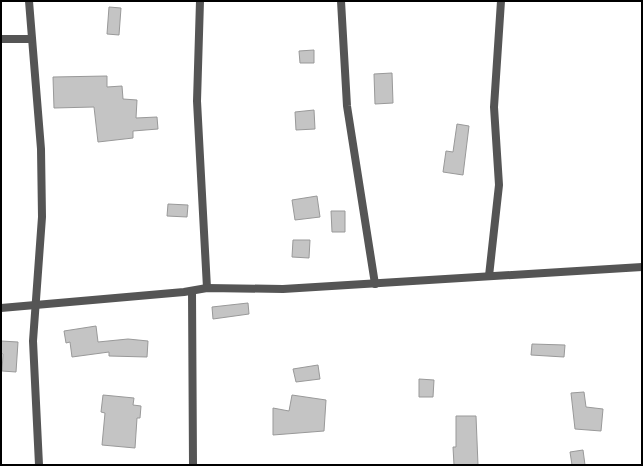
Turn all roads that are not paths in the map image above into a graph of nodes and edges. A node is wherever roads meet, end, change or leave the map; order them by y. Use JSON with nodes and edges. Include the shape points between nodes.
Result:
{"nodes":[{"id":1,"x":29,"y":1,"type":"edge"},
{"id":2,"x":200,"y":1,"type":"edge"},
{"id":3,"x":342,"y":1,"type":"edge"},
{"id":4,"x":501,"y":1,"type":"edge"},
{"id":5,"x":1,"y":38,"type":"edge"},
{"id":6,"x":32,"y":39,"type":"junction"},
{"id":7,"x":642,"y":267,"type":"edge"},
{"id":8,"x":488,"y":276,"type":"junction"},
{"id":9,"x":375,"y":284,"type":"junction"},
{"id":10,"x":207,"y":288,"type":"junction"},
{"id":11,"x":192,"y":291,"type":"junction"},
{"id":12,"x":34,"y":306,"type":"junction"},
{"id":13,"x":1,"y":308,"type":"edge"},
{"id":14,"x":39,"y":465,"type":"edge"},
{"id":15,"x":193,"y":465,"type":"edge"}],
"edges":[{"from":1,"to":6,"type":"street"},
{"from":2,"to":10,"type":"street","via":[[197,101]]},
{"from":3,"to":9,"type":"street","via":[[347,106]]},
{"from":4,"to":8,"type":"street","via":[[494,107],[499,185]]},
{"from":5,"to":6,"type":"street"},
{"from":6,"to":12,"type":"street","via":[[41,150],[42,218]]},
{"from":7,"to":8,"type":"street"},
{"from":8,"to":9,"type":"street"},
{"from":9,"to":10,"type":"street","via":[[283,289]]},
{"from":10,"to":11,"type":"street"},
{"from":11,"to":12,"type":"street"},
{"from":11,"to":15,"type":"street"},
{"from":12,"to":13,"type":"street"},
{"from":12,"to":14,"type":"street","via":[[33,349]]}]}
